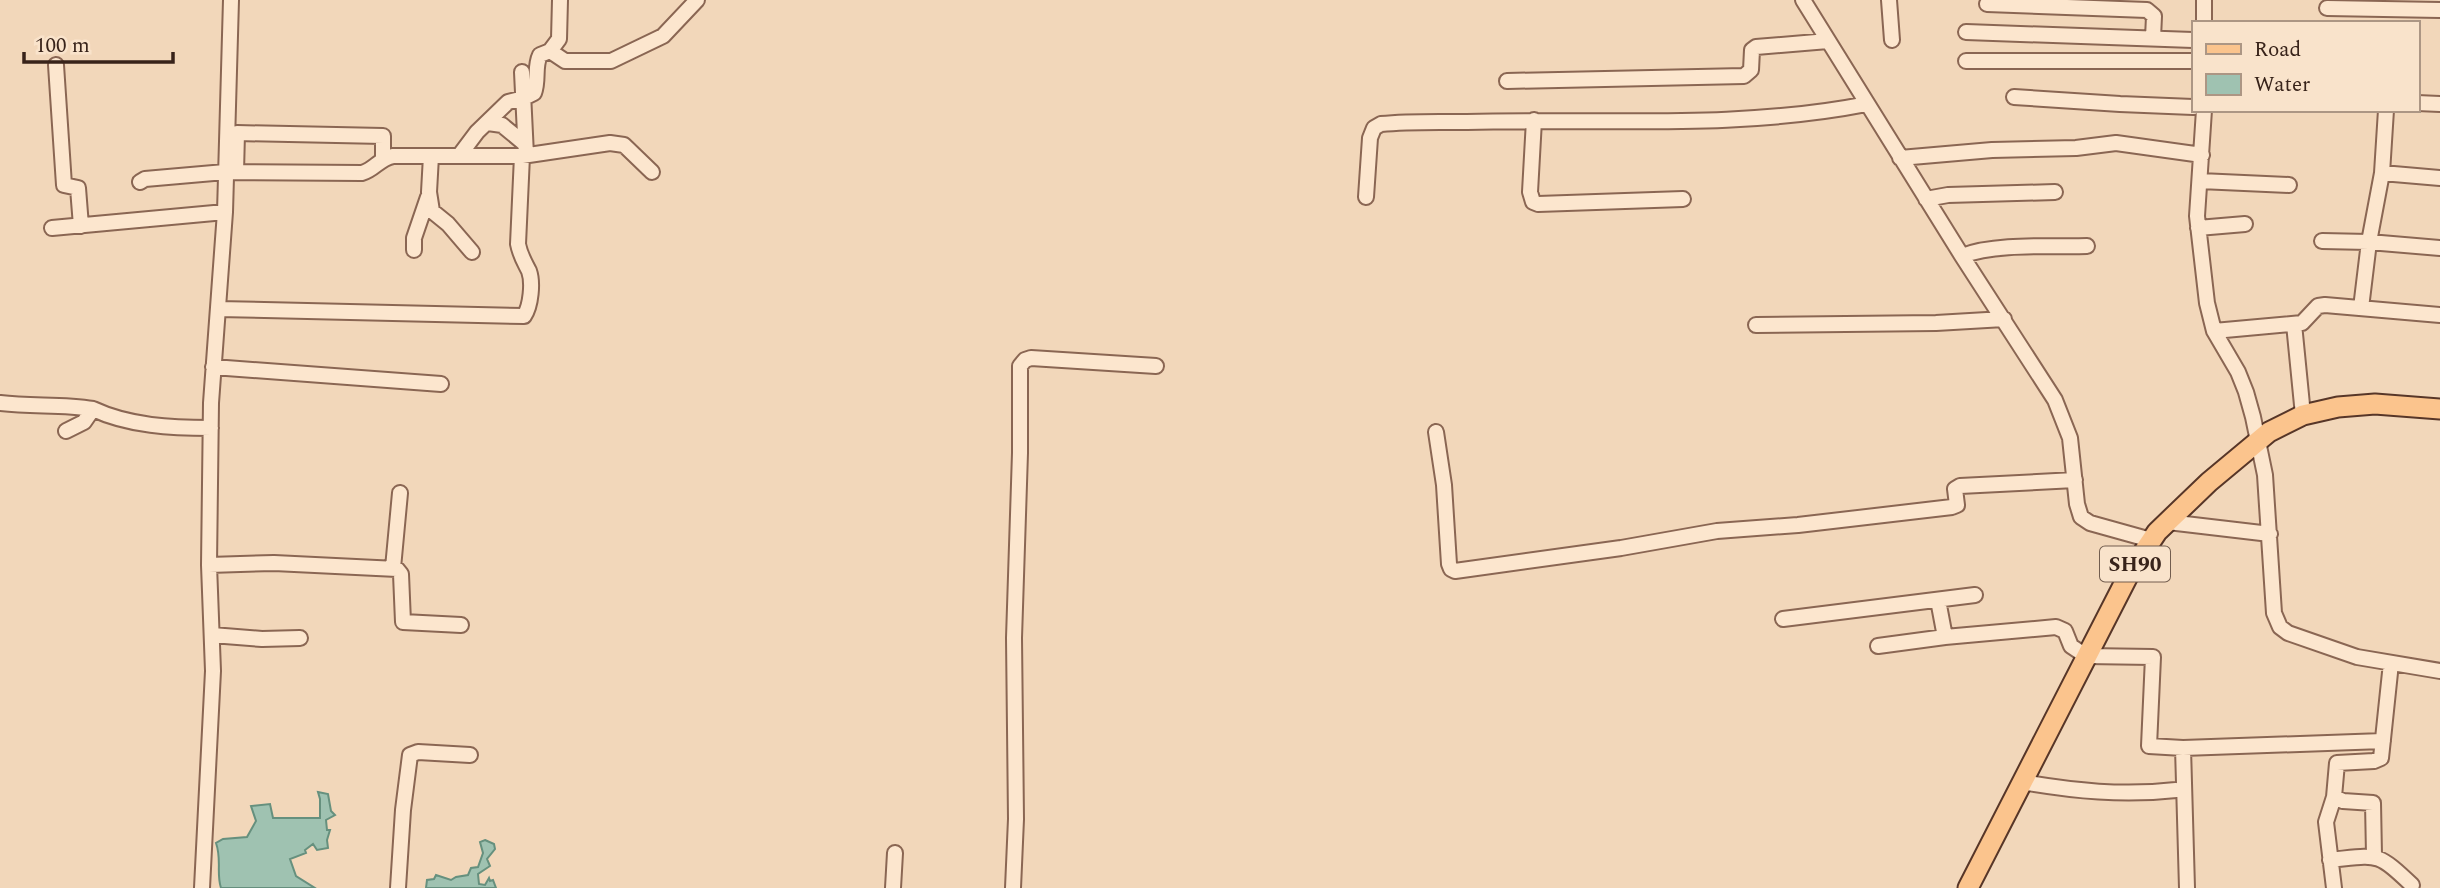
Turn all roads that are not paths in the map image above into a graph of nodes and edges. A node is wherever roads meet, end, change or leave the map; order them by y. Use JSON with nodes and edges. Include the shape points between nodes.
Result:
{"nodes":[{"id":1,"x":232,"y":0,"type":"edge"},
{"id":2,"x":560,"y":0,"type":"edge"},
{"id":3,"x":697,"y":0,"type":"edge"},
{"id":4,"x":1803,"y":0,"type":"edge"},
{"id":5,"x":1889,"y":0,"type":"edge"},
{"id":6,"x":2204,"y":0,"type":"edge"},
{"id":7,"x":1987,"y":4,"type":"dead end"},
{"id":8,"x":2327,"y":10,"type":"edge"},
{"id":9,"x":2440,"y":10,"type":"edge"},
{"id":10,"x":2204,"y":21,"type":"edge"},
{"id":11,"x":1966,"y":32,"type":"dead end"},
{"id":12,"x":2153,"y":38,"type":"junction"},
{"id":13,"x":1892,"y":40,"type":"dead end"},
{"id":14,"x":2192,"y":40,"type":"edge"},
{"id":15,"x":1828,"y":41,"type":"junction"},
{"id":16,"x":550,"y":51,"type":"junction"},
{"id":17,"x":1966,"y":61,"type":"dead end"},
{"id":18,"x":2192,"y":61,"type":"edge"},
{"id":19,"x":56,"y":65,"type":"dead end"},
{"id":20,"x":522,"y":72,"type":"dead end"},
{"id":21,"x":1507,"y":81,"type":"dead end"},
{"id":22,"x":2014,"y":96,"type":"dead end"},
{"id":23,"x":524,"y":98,"type":"junction"},
{"id":24,"x":2419,"y":103,"type":"edge"},
{"id":25,"x":1867,"y":104,"type":"junction"},
{"id":26,"x":2440,"y":104,"type":"edge"},
{"id":27,"x":2192,"y":107,"type":"edge"},
{"id":28,"x":2204,"y":112,"type":"edge"},
{"id":29,"x":2386,"y":112,"type":"edge"},
{"id":30,"x":1534,"y":120,"type":"junction"},
{"id":31,"x":488,"y":123,"type":"junction"},
{"id":32,"x":524,"y":152,"type":"junction"},
{"id":33,"x":2202,"y":155,"type":"junction"},
{"id":34,"x":432,"y":156,"type":"junction"},
{"id":35,"x":459,"y":156,"type":"junction"},
{"id":36,"x":1900,"y":158,"type":"junction"},
{"id":37,"x":383,"y":159,"type":"junction"},
{"id":38,"x":230,"y":172,"type":"junction"},
{"id":39,"x":652,"y":172,"type":"dead end"},
{"id":40,"x":2382,"y":173,"type":"junction"},
{"id":41,"x":2440,"y":178,"type":"edge"},
{"id":42,"x":2200,"y":181,"type":"junction"},
{"id":43,"x":140,"y":182,"type":"dead end"},
{"id":44,"x":2289,"y":185,"type":"dead end"},
{"id":45,"x":429,"y":192,"type":"junction"},
{"id":46,"x":2055,"y":192,"type":"dead end"},
{"id":47,"x":1366,"y":197,"type":"dead end"},
{"id":48,"x":1683,"y":199,"type":"dead end"},
{"id":49,"x":1926,"y":199,"type":"junction"},
{"id":50,"x":225,"y":212,"type":"junction"},
{"id":51,"x":2245,"y":224,"type":"dead end"},
{"id":52,"x":81,"y":226,"type":"junction"},
{"id":53,"x":52,"y":228,"type":"dead end"},
{"id":54,"x":2197,"y":228,"type":"junction"},
{"id":55,"x":2322,"y":241,"type":"dead end"},
{"id":56,"x":2370,"y":242,"type":"junction"},
{"id":57,"x":2087,"y":246,"type":"dead end"},
{"id":58,"x":2440,"y":248,"type":"edge"},
{"id":59,"x":414,"y":250,"type":"dead end"},
{"id":60,"x":472,"y":252,"type":"dead end"},
{"id":61,"x":1962,"y":256,"type":"junction"},
{"id":62,"x":2361,"y":308,"type":"junction"},
{"id":63,"x":218,"y":309,"type":"junction"},
{"id":64,"x":2440,"y":315,"type":"edge"},
{"id":65,"x":1756,"y":324,"type":"dead end"},
{"id":66,"x":2294,"y":324,"type":"junction"},
{"id":67,"x":2011,"y":331,"type":"junction"},
{"id":68,"x":2214,"y":331,"type":"junction"},
{"id":69,"x":1156,"y":366,"type":"dead end"},
{"id":70,"x":213,"y":367,"type":"junction"},
{"id":71,"x":441,"y":384,"type":"dead end"},
{"id":72,"x":0,"y":403,"type":"edge"},
{"id":73,"x":2440,"y":409,"type":"edge"},
{"id":74,"x":93,"y":410,"type":"junction"},
{"id":75,"x":2303,"y":415,"type":"junction"},
{"id":76,"x":211,"y":428,"type":"junction"},
{"id":77,"x":66,"y":431,"type":"dead end"},
{"id":78,"x":1436,"y":432,"type":"dead end"},
{"id":79,"x":2259,"y":441,"type":"junction"},
{"id":80,"x":2075,"y":480,"type":"junction"},
{"id":81,"x":400,"y":493,"type":"dead end"},
{"id":82,"x":2168,"y":522,"type":"junction"},
{"id":83,"x":2270,"y":534,"type":"junction"},
{"id":84,"x":2151,"y":540,"type":"junction"},
{"id":85,"x":209,"y":565,"type":"junction"},
{"id":86,"x":393,"y":568,"type":"junction"},
{"id":87,"x":1975,"y":595,"type":"dead end"},
{"id":88,"x":1938,"y":600,"type":"junction"},
{"id":89,"x":1783,"y":619,"type":"dead end"},
{"id":90,"x":461,"y":625,"type":"dead end"},
{"id":91,"x":212,"y":635,"type":"junction"},
{"id":92,"x":1945,"y":637,"type":"junction"},
{"id":93,"x":300,"y":638,"type":"dead end"},
{"id":94,"x":1878,"y":646,"type":"dead end"},
{"id":95,"x":2086,"y":656,"type":"junction"},
{"id":96,"x":2391,"y":663,"type":"junction"},
{"id":97,"x":2440,"y":671,"type":"edge"},
{"id":98,"x":2383,"y":741,"type":"junction"},
{"id":99,"x":2183,"y":748,"type":"junction"},
{"id":100,"x":470,"y":755,"type":"dead end"},
{"id":101,"x":2022,"y":782,"type":"junction"},
{"id":102,"x":2176,"y":790,"type":"dead end"},
{"id":103,"x":2334,"y":797,"type":"junction"},
{"id":104,"x":895,"y":853,"type":"dead end"},
{"id":105,"x":2374,"y":855,"type":"junction"},
{"id":106,"x":2330,"y":860,"type":"junction"},
{"id":107,"x":2412,"y":885,"type":"dead end"},
{"id":108,"x":202,"y":888,"type":"edge"},
{"id":109,"x":398,"y":888,"type":"edge"},
{"id":110,"x":893,"y":888,"type":"edge"},
{"id":111,"x":1013,"y":888,"type":"edge"},
{"id":112,"x":1968,"y":888,"type":"edge"},
{"id":113,"x":2187,"y":888,"type":"edge"},
{"id":114,"x":2334,"y":888,"type":"edge"}],
"edges":[{"from":1,"to":38,"type":"street"},
{"from":2,"to":16,"type":"street","via":[[559,39]]},
{"from":3,"to":16,"type":"street","via":[[663,36],[611,61],[565,61]]},
{"from":4,"to":15,"type":"street"},
{"from":5,"to":13,"type":"street"},
{"from":6,"to":10,"type":"street"},
{"from":7,"to":12,"type":"street","via":[[2147,10],[2154,16]]},
{"from":8,"to":9,"type":"street"},
{"from":11,"to":12,"type":"street"},
{"from":12,"to":14,"type":"street"},
{"from":15,"to":21,"type":"street","via":[[1756,47],[1751,70],[1744,76]]},
{"from":15,"to":25,"type":"street"},
{"from":16,"to":23,"type":"street","via":[[540,55],[538,83],[534,93]]},
{"from":17,"to":18,"type":"street"},
{"from":19,"to":52,"type":"street","via":[[64,185],[78,188]]},
{"from":20,"to":23,"type":"street"},
{"from":22,"to":27,"type":"street"},
{"from":23,"to":31,"type":"street","via":[[508,102]]},
{"from":23,"to":32,"type":"street"},
{"from":24,"to":26,"type":"street"},
{"from":25,"to":30,"type":"street","via":[[1824,113],[1754,118]]},
{"from":25,"to":36,"type":"street"},
{"from":28,"to":33,"type":"street"},
{"from":29,"to":40,"type":"street"},
{"from":30,"to":47,"type":"street","via":[[1377,126],[1371,131]]},
{"from":30,"to":48,"type":"street","via":[[1533,202]]},
{"from":31,"to":32,"type":"street","via":[[502,125]]},
{"from":31,"to":35,"type":"street"},
{"from":32,"to":35,"type":"street"},
{"from":32,"to":39,"type":"street","via":[[624,145]]},
{"from":32,"to":63,"type":"street","via":[[519,244],[531,278],[524,316]]},
{"from":33,"to":36,"type":"street","via":[[2116,143]]},
{"from":33,"to":42,"type":"street"},
{"from":34,"to":35,"type":"street"},
{"from":34,"to":37,"type":"street"},
{"from":34,"to":45,"type":"street"},
{"from":36,"to":49,"type":"street"},
{"from":37,"to":38,"type":"street","via":[[362,173]]},
{"from":37,"to":38,"type":"street","via":[[383,136],[237,133]]},
{"from":38,"to":43,"type":"street"},
{"from":38,"to":50,"type":"street"},
{"from":40,"to":41,"type":"street"},
{"from":40,"to":56,"type":"street"},
{"from":42,"to":44,"type":"street"},
{"from":42,"to":54,"type":"street"},
{"from":45,"to":59,"type":"street"},
{"from":45,"to":60,"type":"street","via":[[432,211]]},
{"from":46,"to":49,"type":"street"},
{"from":49,"to":61,"type":"street"},
{"from":50,"to":52,"type":"street"},
{"from":50,"to":63,"type":"street"},
{"from":51,"to":54,"type":"street"},
{"from":52,"to":53,"type":"street"},
{"from":54,"to":68,"type":"street"},
{"from":55,"to":56,"type":"street"},
{"from":56,"to":58,"type":"street"},
{"from":56,"to":62,"type":"street"},
{"from":57,"to":61,"type":"street","via":[[1990,250]]},
{"from":61,"to":67,"type":"street"},
{"from":62,"to":64,"type":"street"},
{"from":62,"to":66,"type":"street","via":[[2320,305],[2305,322]]},
{"from":63,"to":70,"type":"street"},
{"from":65,"to":67,"type":"street","via":[[1936,323]]},
{"from":66,"to":68,"type":"street"},
{"from":66,"to":75,"type":"street"},
{"from":67,"to":80,"type":"street","via":[[2064,419]]},
{"from":68,"to":79,"type":"street","via":[[2238,372]]},
{"from":69,"to":111,"type":"street","via":[[1031,358],[1020,366]]},
{"from":70,"to":71,"type":"street"},
{"from":70,"to":76,"type":"street"},
{"from":72,"to":74,"type":"street"},
{"from":73,"to":75,"type":"main road","number":"SH90","via":[[2375,404]]},
{"from":74,"to":76,"type":"street","via":[[156,426]]},
{"from":74,"to":77,"type":"street","via":[[84,422]]},
{"from":75,"to":79,"type":"main road","number":"SH90"},
{"from":76,"to":85,"type":"street"},
{"from":78,"to":80,"type":"street","via":[[1449,564],[1455,571],[1717,531],[1952,507],[1959,486]]},
{"from":79,"to":82,"type":"main road","number":"SH90"},
{"from":79,"to":83,"type":"street"},
{"from":80,"to":84,"type":"street","via":[[2078,511],[2084,520]]},
{"from":81,"to":86,"type":"street"},
{"from":82,"to":83,"type":"street"},
{"from":82,"to":84,"type":"main road","number":"SH90"},
{"from":83,"to":96,"type":"street","via":[[2272,597],[2280,627],[2357,657]]},
{"from":84,"to":95,"type":"main road","number":"SH90"},
{"from":85,"to":86,"type":"street"},
{"from":85,"to":91,"type":"street"},
{"from":86,"to":90,"type":"street","via":[[401,574],[403,622]]},
{"from":87,"to":88,"type":"street"},
{"from":88,"to":89,"type":"street"},
{"from":88,"to":92,"type":"street"},
{"from":91,"to":93,"type":"street"},
{"from":91,"to":108,"type":"street"},
{"from":92,"to":94,"type":"street"},
{"from":92,"to":95,"type":"street","via":[[2056,627],[2065,631],[2073,649]]},
{"from":95,"to":99,"type":"street","via":[[2153,657],[2148,746]]},
{"from":95,"to":101,"type":"main road","number":"SH90"},
{"from":96,"to":97,"type":"street"},
{"from":96,"to":98,"type":"street"},
{"from":98,"to":99,"type":"street"},
{"from":98,"to":103,"type":"street","via":[[2379,759],[2337,763]]},
{"from":99,"to":113,"type":"street"},
{"from":100,"to":109,"type":"street","via":[[418,752],[409,757]]},
{"from":101,"to":102,"type":"street","via":[[2105,793]]},
{"from":101,"to":112,"type":"main road","number":"SH90"},
{"from":103,"to":105,"type":"street","via":[[2373,803]]},
{"from":103,"to":106,"type":"street","via":[[2326,822]]},
{"from":104,"to":110,"type":"street"},
{"from":105,"to":106,"type":"street"},
{"from":105,"to":107,"type":"street"},
{"from":106,"to":114,"type":"street"}]}
